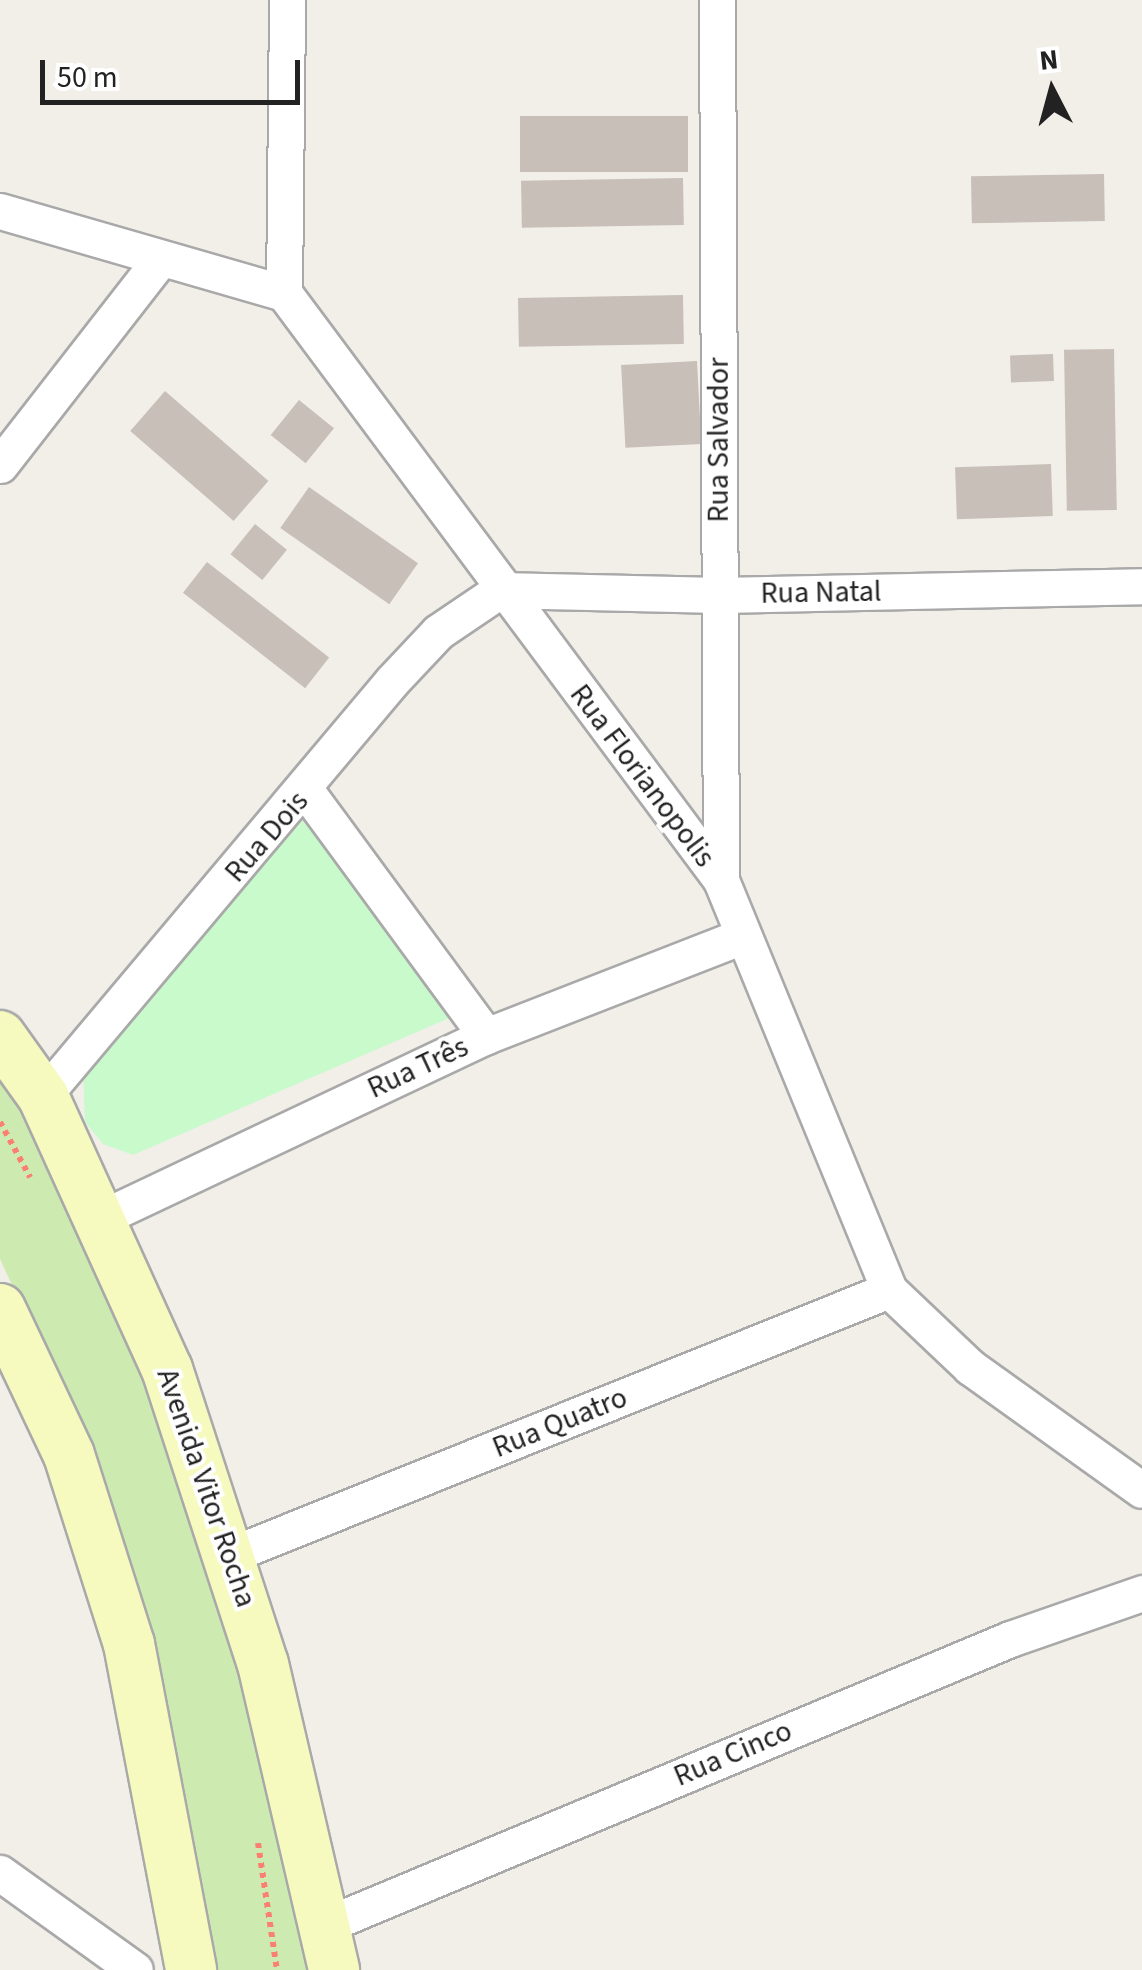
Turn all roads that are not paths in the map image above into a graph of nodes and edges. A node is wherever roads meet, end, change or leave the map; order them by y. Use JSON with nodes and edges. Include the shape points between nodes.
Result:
{"nodes":[{"id":1,"x":287,"y":0,"type":"edge"},
{"id":2,"x":717,"y":0,"type":"edge"},
{"id":3,"x":0,"y":211,"type":"edge"},
{"id":4,"x":162,"y":258,"type":"junction"},
{"id":5,"x":284,"y":293,"type":"junction"},
{"id":6,"x":0,"y":466,"type":"edge"},
{"id":7,"x":1142,"y":586,"type":"edge"},
{"id":8,"x":500,"y":590,"type":"junction"},
{"id":9,"x":720,"y":595,"type":"junction"},
{"id":10,"x":307,"y":792,"type":"junction"},
{"id":11,"x":721,"y":880,"type":"junction"},
{"id":12,"x":743,"y":936,"type":"junction"},
{"id":13,"x":0,"y":1036,"type":"edge"},
{"id":14,"x":486,"y":1036,"type":"junction"},
{"id":15,"x":43,"y":1096,"type":"junction"},
{"id":16,"x":101,"y":1218,"type":"junction"},
{"id":17,"x":889,"y":1290,"type":"junction"},
{"id":18,"x":0,"y":1309,"type":"edge"},
{"id":19,"x":1142,"y":1490,"type":"edge"},
{"id":20,"x":230,"y":1555,"type":"junction"},
{"id":21,"x":1142,"y":1593,"type":"edge"},
{"id":22,"x":0,"y":1873,"type":"edge"},
{"id":23,"x":331,"y":1947,"type":"edge"},
{"id":24,"x":123,"y":1966,"type":"edge"},
{"id":25,"x":191,"y":1970,"type":"edge"}],
"edges":[{"from":1,"to":5,"type":"street"},
{"from":2,"to":9,"type":"street","name":"Rua Salvador"},
{"from":3,"to":4,"type":"street"},
{"from":4,"to":5,"type":"street"},
{"from":4,"to":6,"type":"street"},
{"from":5,"to":8,"type":"street","name":"Rua Florianopolis"},
{"from":7,"to":9,"type":"street","name":"Rua Natal"},
{"from":8,"to":9,"type":"street","name":"Rua Natal"},
{"from":8,"to":10,"type":"street","name":"Rua Dois","via":[[415,656]]},
{"from":8,"to":11,"type":"street","name":"Rua Florianopolis"},
{"from":9,"to":11,"type":"street","name":"Rua Salvador"},
{"from":10,"to":14,"type":"street"},
{"from":10,"to":15,"type":"street","name":"Rua Dois"},
{"from":11,"to":12,"type":"street","name":"Rua Florianopolis"},
{"from":12,"to":14,"type":"street","name":"Rua Três"},
{"from":12,"to":17,"type":"street","name":"Rua Florianopolis"},
{"from":13,"to":15,"type":"street","name":"Avenida Vitor Rocha"},
{"from":14,"to":16,"type":"street","name":"Rua Três"},
{"from":15,"to":16,"type":"street","name":"Avenida Vitor Rocha"},
{"from":16,"to":20,"type":"street","name":"Avenida Vitor Rocha","via":[[167,1369]]},
{"from":17,"to":19,"type":"street","name":"Rua Florianopolis","via":[[970,1366]]},
{"from":17,"to":20,"type":"street","name":"Rua Quatro"},
{"from":18,"to":25,"type":"street","via":[[69,1455],[129,1644]]},
{"from":20,"to":23,"type":"street","name":"Avenida Vitor Rocha"},
{"from":21,"to":23,"type":"street","name":"Rua Cinco","via":[[1010,1639]]},
{"from":22,"to":24,"type":"street"}]}
